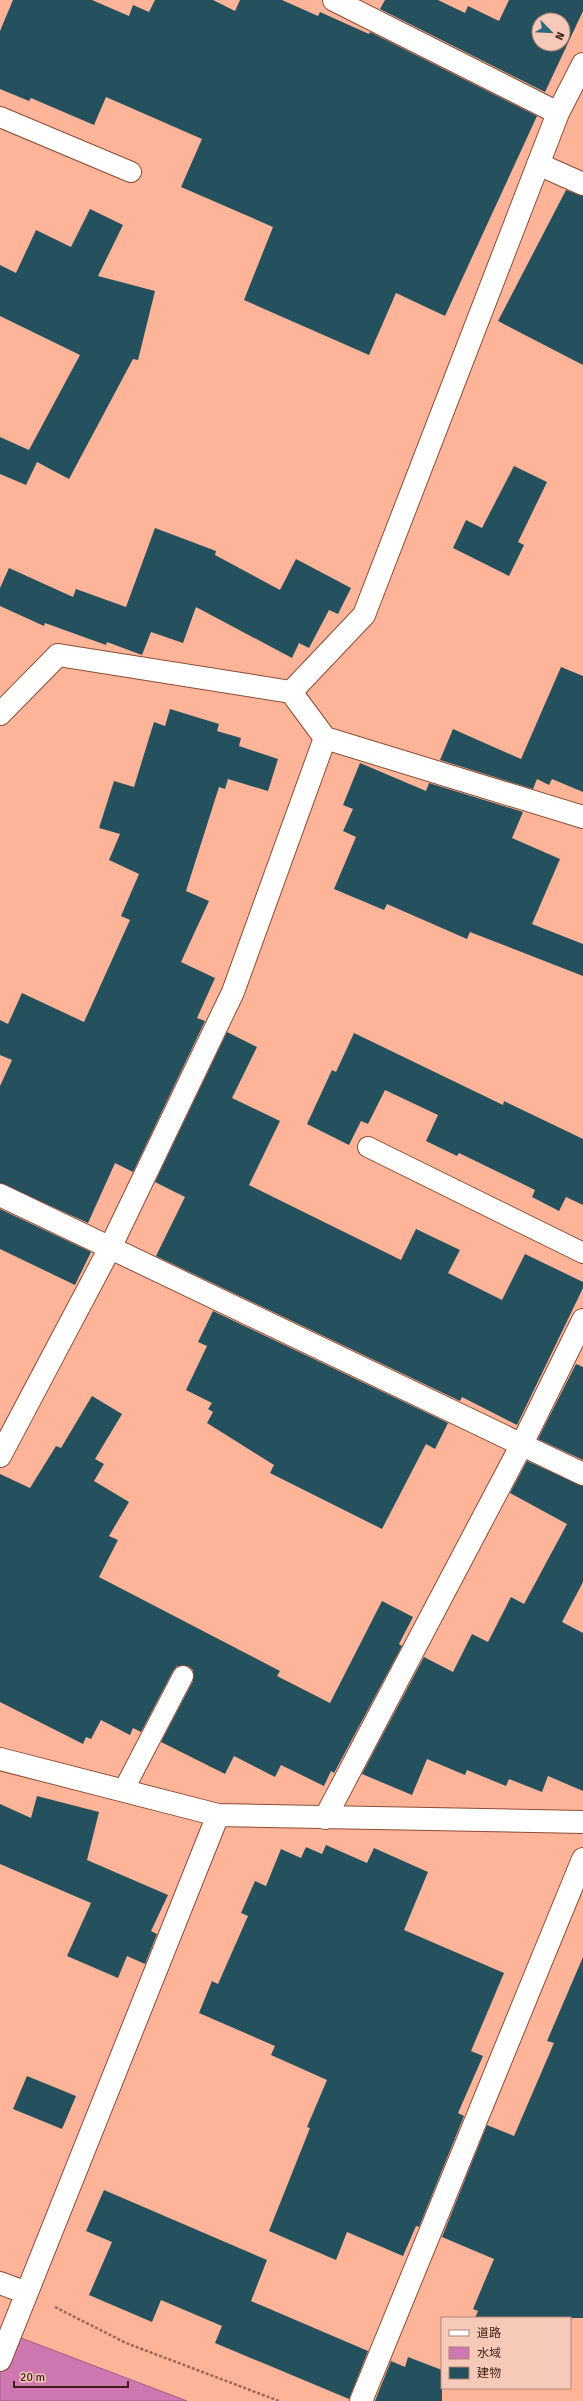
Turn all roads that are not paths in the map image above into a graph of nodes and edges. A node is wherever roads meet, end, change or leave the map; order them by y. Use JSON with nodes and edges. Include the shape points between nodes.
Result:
{"nodes":[{"id":1,"x":334,"y":0,"type":"edge"},
{"id":2,"x":583,"y":64,"type":"edge"},
{"id":3,"x":558,"y":113,"type":"junction"},
{"id":4,"x":0,"y":117,"type":"edge"},
{"id":5,"x":538,"y":164,"type":"junction"},
{"id":6,"x":131,"y":172,"type":"dead end"},
{"id":7,"x":583,"y":184,"type":"edge"},
{"id":8,"x":291,"y":692,"type":"junction"},
{"id":9,"x":0,"y":714,"type":"edge"},
{"id":10,"x":325,"y":738,"type":"junction"},
{"id":11,"x":583,"y":817,"type":"edge"},
{"id":12,"x":368,"y":1147,"type":"dead end"},
{"id":13,"x":0,"y":1195,"type":"edge"},
{"id":14,"x":110,"y":1248,"type":"junction"},
{"id":15,"x":583,"y":1253,"type":"edge"},
{"id":16,"x":583,"y":1320,"type":"edge"},
{"id":17,"x":522,"y":1444,"type":"junction"},
{"id":18,"x":0,"y":1456,"type":"edge"},
{"id":19,"x":583,"y":1474,"type":"edge"},
{"id":20,"x":183,"y":1676,"type":"dead end"},
{"id":21,"x":0,"y":1759,"type":"edge"},
{"id":22,"x":123,"y":1791,"type":"junction"},
{"id":23,"x":218,"y":1815,"type":"junction"},
{"id":24,"x":325,"y":1818,"type":"junction"},
{"id":25,"x":583,"y":1822,"type":"edge"},
{"id":26,"x":583,"y":1859,"type":"edge"},
{"id":27,"x":0,"y":2283,"type":"edge"},
{"id":28,"x":24,"y":2299,"type":"junction"},
{"id":29,"x":0,"y":2360,"type":"edge"},
{"id":30,"x":361,"y":2401,"type":"edge"}],
"edges":[{"from":1,"to":3,"type":"street"},
{"from":2,"to":3,"type":"street"},
{"from":3,"to":5,"type":"street"},
{"from":4,"to":6,"type":"lane"},
{"from":5,"to":7,"type":"street"},
{"from":5,"to":8,"type":"street","via":[[364,615]]},
{"from":8,"to":9,"type":"street","via":[[58,655]]},
{"from":8,"to":10,"type":"street"},
{"from":10,"to":11,"type":"street"},
{"from":10,"to":14,"type":"street","via":[[233,992]]},
{"from":12,"to":15,"type":"lane"},
{"from":13,"to":14,"type":"street"},
{"from":14,"to":17,"type":"street"},
{"from":14,"to":18,"type":"street"},
{"from":16,"to":17,"type":"street"},
{"from":17,"to":19,"type":"street"},
{"from":17,"to":24,"type":"street"},
{"from":20,"to":22,"type":"lane"},
{"from":21,"to":22,"type":"street"},
{"from":22,"to":23,"type":"street"},
{"from":23,"to":24,"type":"street"},
{"from":23,"to":28,"type":"street"},
{"from":24,"to":25,"type":"street"},
{"from":26,"to":30,"type":"street"},
{"from":27,"to":28,"type":"street"},
{"from":28,"to":29,"type":"street"}]}
